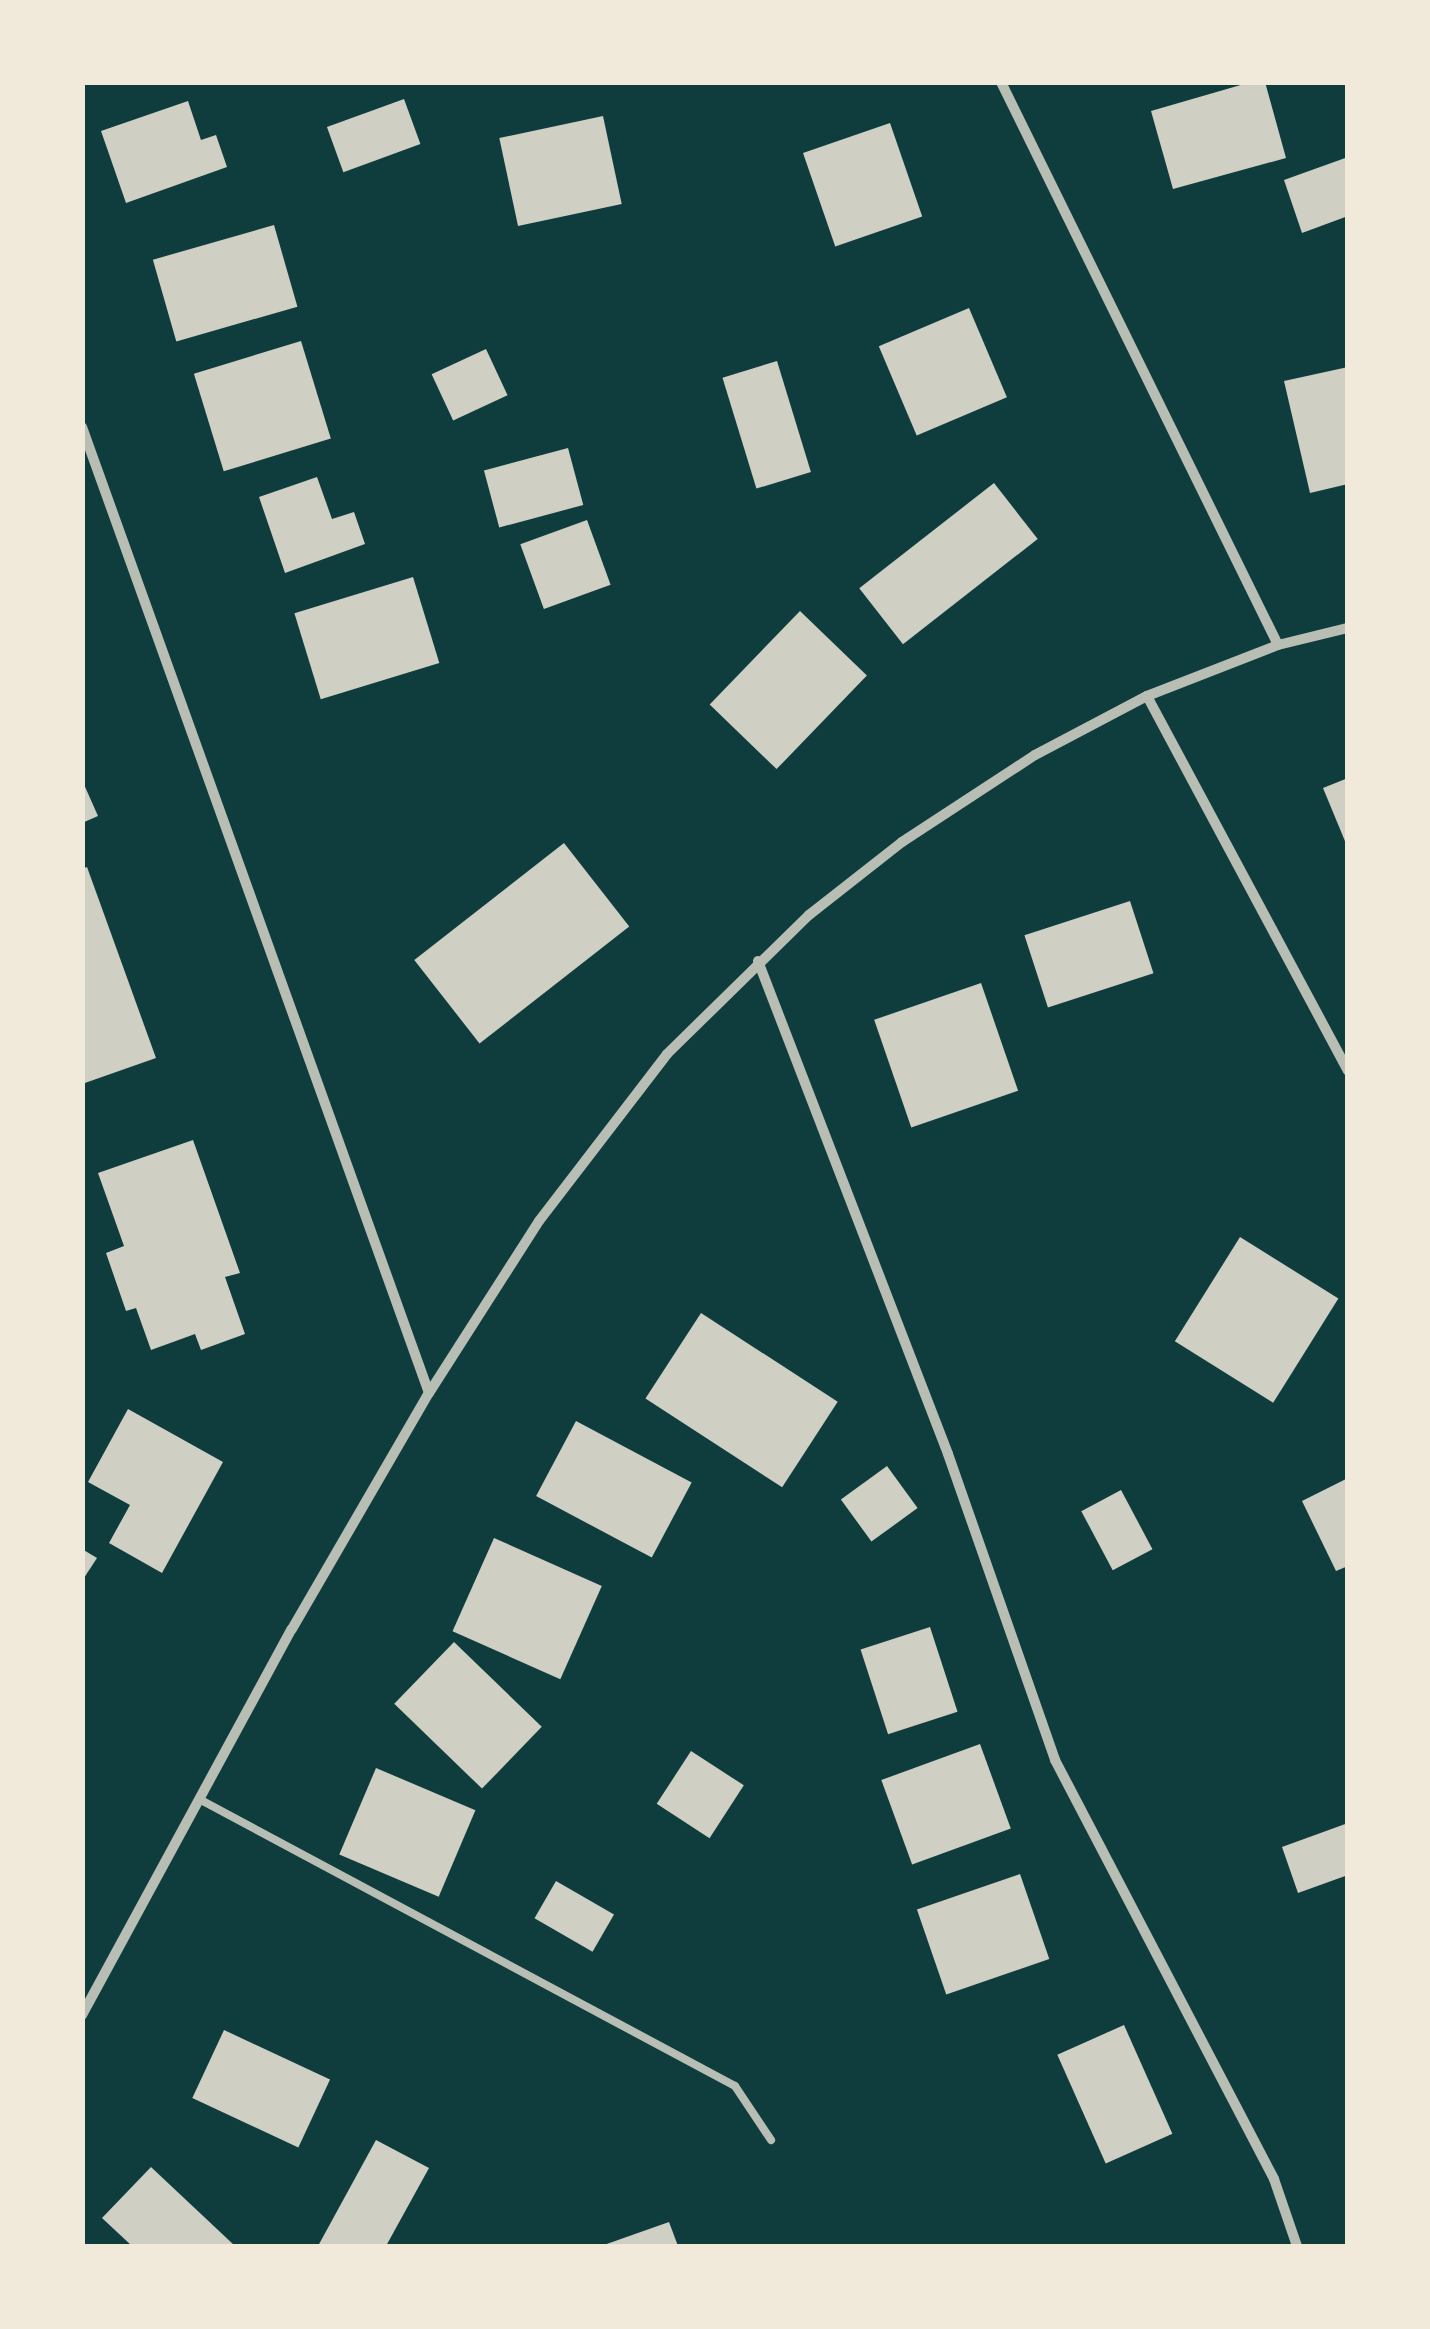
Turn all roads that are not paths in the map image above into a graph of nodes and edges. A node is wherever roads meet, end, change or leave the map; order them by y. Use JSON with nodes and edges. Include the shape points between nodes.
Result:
{"nodes":[{"id":1,"x":1001,"y":82,"type":"edge"},
{"id":2,"x":82,"y":428,"type":"edge"},
{"id":3,"x":1348,"y":628,"type":"edge"},
{"id":4,"x":1278,"y":645,"type":"junction"},
{"id":5,"x":1146,"y":696,"type":"junction"},
{"id":6,"x":758,"y":962,"type":"junction"},
{"id":7,"x":1348,"y":1071,"type":"edge"},
{"id":8,"x":429,"y":1394,"type":"junction"},
{"id":9,"x":200,"y":1799,"type":"junction"},
{"id":10,"x":82,"y":2015,"type":"edge"},
{"id":11,"x":771,"y":2140,"type":"dead end"},
{"id":12,"x":1296,"y":2246,"type":"edge"}],
"edges":[{"from":1,"to":4,"type":"street"},
{"from":2,"to":8,"type":"street"},
{"from":3,"to":4,"type":"street"},
{"from":4,"to":5,"type":"street"},
{"from":5,"to":6,"type":"street","via":[[1035,755],[902,842]]},
{"from":5,"to":7,"type":"street"},
{"from":6,"to":8,"type":"street","via":[[668,1054],[539,1221]]},
{"from":6,"to":12,"type":"street","via":[[948,1454],[1056,1760],[1274,2179]]},
{"from":8,"to":9,"type":"street"},
{"from":9,"to":10,"type":"street"},
{"from":9,"to":11,"type":"lane","via":[[736,2086]]}]}
